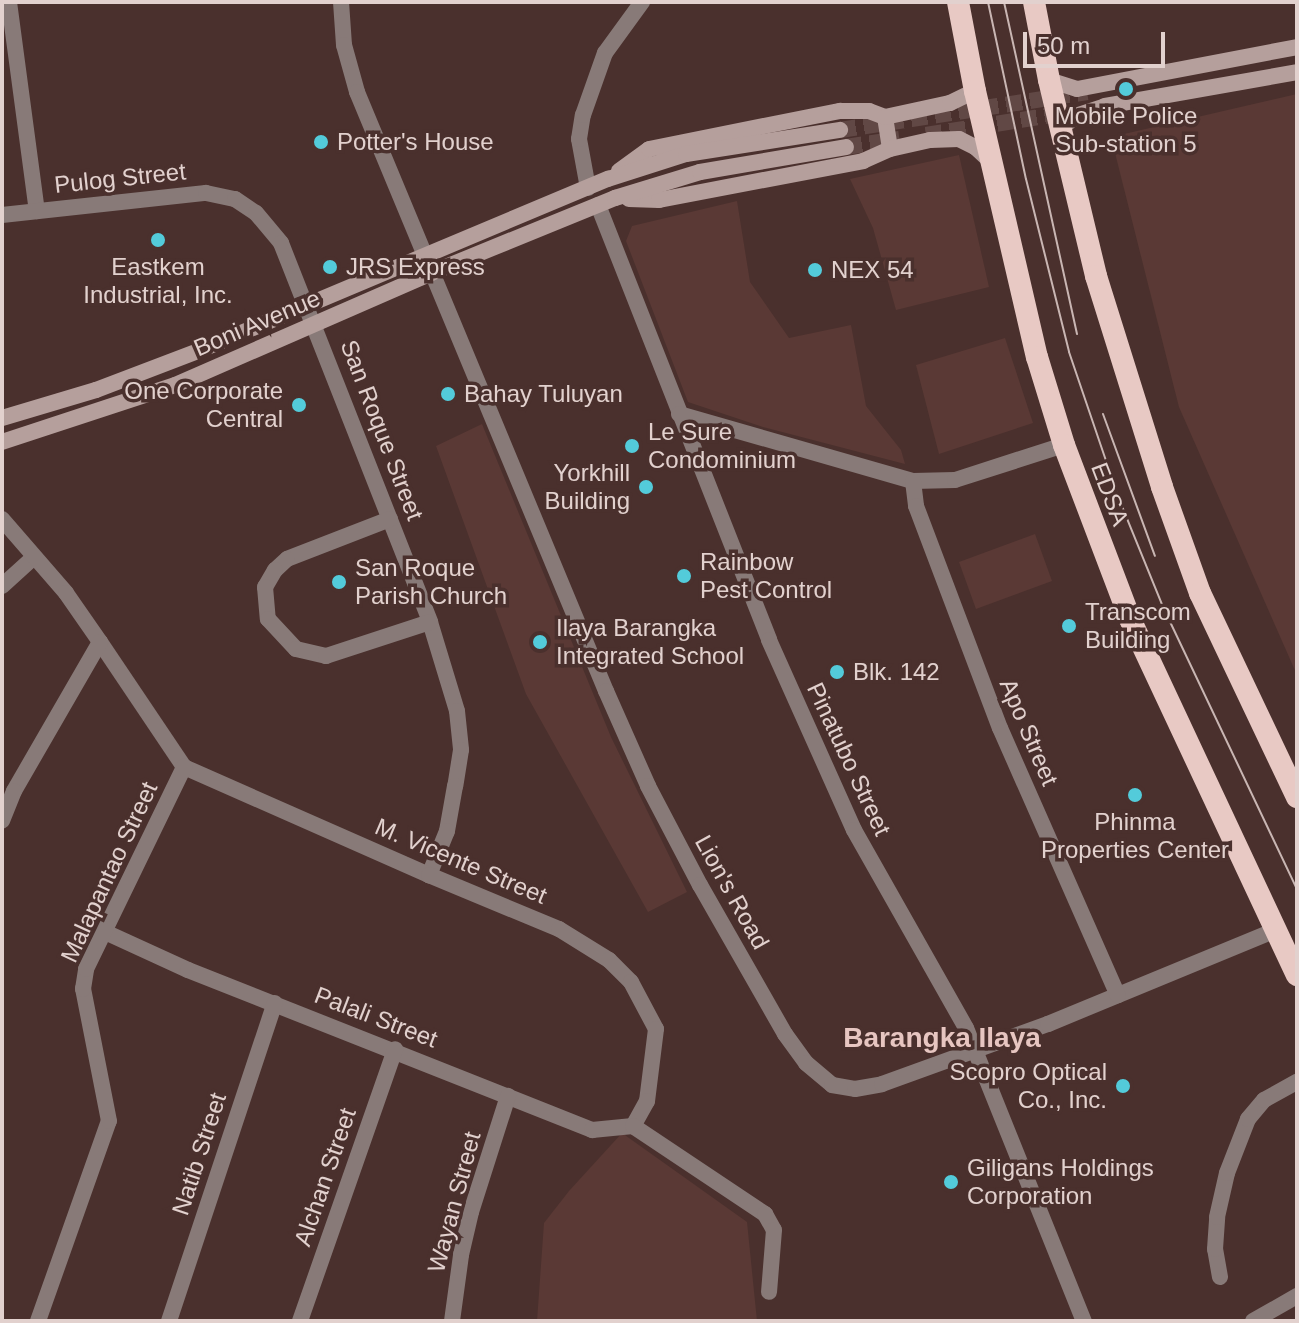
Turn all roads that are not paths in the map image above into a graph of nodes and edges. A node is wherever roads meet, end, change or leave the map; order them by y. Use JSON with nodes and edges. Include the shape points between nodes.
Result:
{"nodes":[{"id":1,"x":9,"y":2,"type":"edge"},
{"id":2,"x":341,"y":2,"type":"edge"},
{"id":3,"x":642,"y":2,"type":"edge"},
{"id":4,"x":958,"y":2,"type":"edge"},
{"id":5,"x":1034,"y":2,"type":"edge"},
{"id":6,"x":1297,"y":47,"type":"edge"},
{"id":7,"x":1166,"y":72,"type":"junction"},
{"id":8,"x":1297,"y":72,"type":"edge"},
{"id":9,"x":1049,"y":80,"type":"junction"},
{"id":10,"x":975,"y":91,"type":"junction"},
{"id":11,"x":1170,"y":93,"type":"junction"},
{"id":12,"x":885,"y":117,"type":"junction"},
{"id":13,"x":1062,"y":127,"type":"junction"},
{"id":14,"x":840,"y":130,"type":"tunnel mouth"},
{"id":15,"x":846,"y":147,"type":"tunnel mouth"},
{"id":16,"x":890,"y":149,"type":"junction"},
{"id":17,"x":991,"y":162,"type":"junction"},
{"id":18,"x":608,"y":179,"type":"junction"},
{"id":19,"x":588,"y":188,"type":"junction"},
{"id":20,"x":615,"y":198,"type":"junction"},
{"id":21,"x":598,"y":205,"type":"junction"},
{"id":22,"x":37,"y":211,"type":"junction"},
{"id":23,"x":2,"y":215,"type":"edge"},
{"id":24,"x":428,"y":265,"type":"junction"},
{"id":25,"x":307,"y":308,"type":"junction"},
{"id":26,"x":314,"y":325,"type":"junction"},
{"id":27,"x":679,"y":414,"type":"junction"},
{"id":28,"x":2,"y":418,"type":"edge"},
{"id":29,"x":2,"y":442,"type":"edge"},
{"id":30,"x":1064,"y":445,"type":"junction"},
{"id":31,"x":913,"y":481,"type":"junction"},
{"id":32,"x":2,"y":519,"type":"edge"},
{"id":33,"x":390,"y":519,"type":"junction"},
{"id":34,"x":34,"y":557,"type":"junction"},
{"id":35,"x":2,"y":586,"type":"edge"},
{"id":36,"x":430,"y":622,"type":"junction"},
{"id":37,"x":100,"y":642,"type":"junction"},
{"id":38,"x":184,"y":767,"type":"junction"},
{"id":39,"x":1297,"y":797,"type":"edge"},
{"id":40,"x":2,"y":821,"type":"edge"},
{"id":41,"x":429,"y":875,"type":"junction"},
{"id":42,"x":1274,"y":931,"type":"junction"},
{"id":43,"x":105,"y":932,"type":"junction"},
{"id":44,"x":1297,"y":975,"type":"edge"},
{"id":45,"x":1118,"y":995,"type":"junction"},
{"id":46,"x":275,"y":1003,"type":"junction"},
{"id":47,"x":395,"y":1049,"type":"junction"},
{"id":48,"x":975,"y":1052,"type":"junction"},
{"id":49,"x":1297,"y":1082,"type":"edge"},
{"id":50,"x":508,"y":1096,"type":"junction"},
{"id":51,"x":633,"y":1126,"type":"junction"},
{"id":52,"x":1220,"y":1277,"type":"dead end"},
{"id":53,"x":769,"y":1292,"type":"dead end"},
{"id":54,"x":1297,"y":1296,"type":"edge"},
{"id":55,"x":38,"y":1321,"type":"edge"},
{"id":56,"x":169,"y":1321,"type":"edge"},
{"id":57,"x":300,"y":1321,"type":"edge"},
{"id":58,"x":452,"y":1321,"type":"edge"},
{"id":59,"x":1084,"y":1321,"type":"edge"},
{"id":60,"x":1253,"y":1321,"type":"edge"}],
"edges":[{"from":1,"to":22,"type":"street"},
{"from":2,"to":24,"type":"street","name":"Lion's Road","via":[[344,45],[357,92]]},
{"from":3,"to":19,"type":"street","via":[[605,53],[587,100],[579,139]]},
{"from":4,"to":10,"type":"highway","name":"EDSA"},
{"from":5,"to":9,"type":"highway"},
{"from":6,"to":7,"type":"main road"},
{"from":7,"to":9,"type":"main road","via":[[1077,89]]},
{"from":7,"to":11,"type":"main road"},
{"from":8,"to":11,"type":"main road"},
{"from":9,"to":13,"type":"highway"},
{"from":10,"to":12,"type":"main road","name":"Boni Avenue","via":[[962,100]]},
{"from":10,"to":17,"type":"highway","name":"EDSA"},
{"from":11,"to":13,"type":"main road","via":[[1089,110]]},
{"from":12,"to":16,"type":"main road"},
{"from":12,"to":18,"type":"main road","name":"Boni Avenue","via":[[840,111],[649,149]]},
{"from":13,"to":39,"type":"highway","via":[[1096,276],[1162,487],[1200,593]]},
{"from":14,"to":18,"type":"main road","name":"Boni Avenue","via":[[686,154]]},
{"from":15,"to":20,"type":"main road","name":"Boni Avenue","via":[[700,172]]},
{"from":16,"to":17,"type":"main road","name":"Boni Avenue","via":[[959,139]]},
{"from":16,"to":20,"type":"main road","name":"Boni Avenue","via":[[863,161],[659,200]]},
{"from":17,"to":30,"type":"highway","name":"EDSA","via":[[1037,357]]},
{"from":18,"to":19,"type":"main road","name":"Boni Avenue"},
{"from":19,"to":24,"type":"main road","name":"Boni Avenue"},
{"from":20,"to":21,"type":"main road","name":"Boni Avenue"},
{"from":21,"to":24,"type":"main road","name":"Boni Avenue"},
{"from":21,"to":27,"type":"street","name":"Pinatubo Street"},
{"from":22,"to":23,"type":"street","name":"Pulog Street"},
{"from":22,"to":25,"type":"street","name":"Pulog Street","via":[[206,193],[235,199],[256,213],[281,243]]},
{"from":24,"to":25,"type":"main road","name":"Boni Avenue"},
{"from":24,"to":26,"type":"main road","name":"Boni Avenue"},
{"from":24,"to":48,"type":"street","name":"Lion's Road","via":[[648,786],[785,1034],[806,1063],[832,1085],[855,1089]]},
{"from":25,"to":26,"type":"street","name":"Pulog Street"},
{"from":25,"to":28,"type":"main road","name":"Boni Avenue","via":[[96,390]]},
{"from":26,"to":29,"type":"main road","name":"Boni Avenue","via":[[175,385]]},
{"from":26,"to":33,"type":"street","name":"San Roque Street"},
{"from":27,"to":31,"type":"street"},
{"from":27,"to":48,"type":"street","name":"Pinatubo Street","via":[[769,640],[854,830],[937,973]]},
{"from":30,"to":31,"type":"street","via":[[955,480]]},
{"from":30,"to":42,"type":"highway","name":"EDSA","via":[[1131,621]]},
{"from":31,"to":45,"type":"street","name":"Apo Street","via":[[916,506],[1000,728]]},
{"from":32,"to":34,"type":"street"},
{"from":33,"to":36,"type":"street","name":"San Roque Street"},
{"from":33,"to":36,"type":"street","via":[[287,559],[265,587],[268,619],[296,649],[326,656]]},
{"from":34,"to":35,"type":"street"},
{"from":34,"to":37,"type":"street"},
{"from":36,"to":41,"type":"street","name":"San Roque Street","via":[[457,711],[461,750],[447,831]]},
{"from":37,"to":38,"type":"street"},
{"from":37,"to":40,"type":"street"},
{"from":38,"to":41,"type":"street","name":"M. Vicente Street"},
{"from":38,"to":43,"type":"street","name":"Malapantao Street"},
{"from":41,"to":51,"type":"street","name":"M. Vicente Street","via":[[559,929],[609,960],[631,982],[656,1029],[647,1101]]},
{"from":42,"to":44,"type":"highway","name":"EDSA"},
{"from":42,"to":45,"type":"street","name":"Lion's Road"},
{"from":43,"to":46,"type":"street","name":"Palali Street"},
{"from":43,"to":55,"type":"street","name":"Malapantao Street","via":[[86,969],[83,989],[109,1121]]},
{"from":45,"to":48,"type":"street","name":"Lion's Road"},
{"from":46,"to":47,"type":"street","name":"Palali Street"},
{"from":46,"to":56,"type":"street","name":"Natib Street"},
{"from":47,"to":50,"type":"street","name":"Palali Street"},
{"from":47,"to":57,"type":"street","name":"Alchan Street"},
{"from":48,"to":59,"type":"street","name":"Pinatubo Street"},
{"from":49,"to":52,"type":"street","via":[[1264,1100],[1248,1119],[1217,1217]]},
{"from":50,"to":51,"type":"street","name":"Palali Street","via":[[592,1130]]},
{"from":50,"to":58,"type":"street","name":"Wayan Street","via":[[471,1212]]},
{"from":51,"to":53,"type":"street","via":[[765,1214],[774,1230]]},
{"from":54,"to":60,"type":"street"}]}
